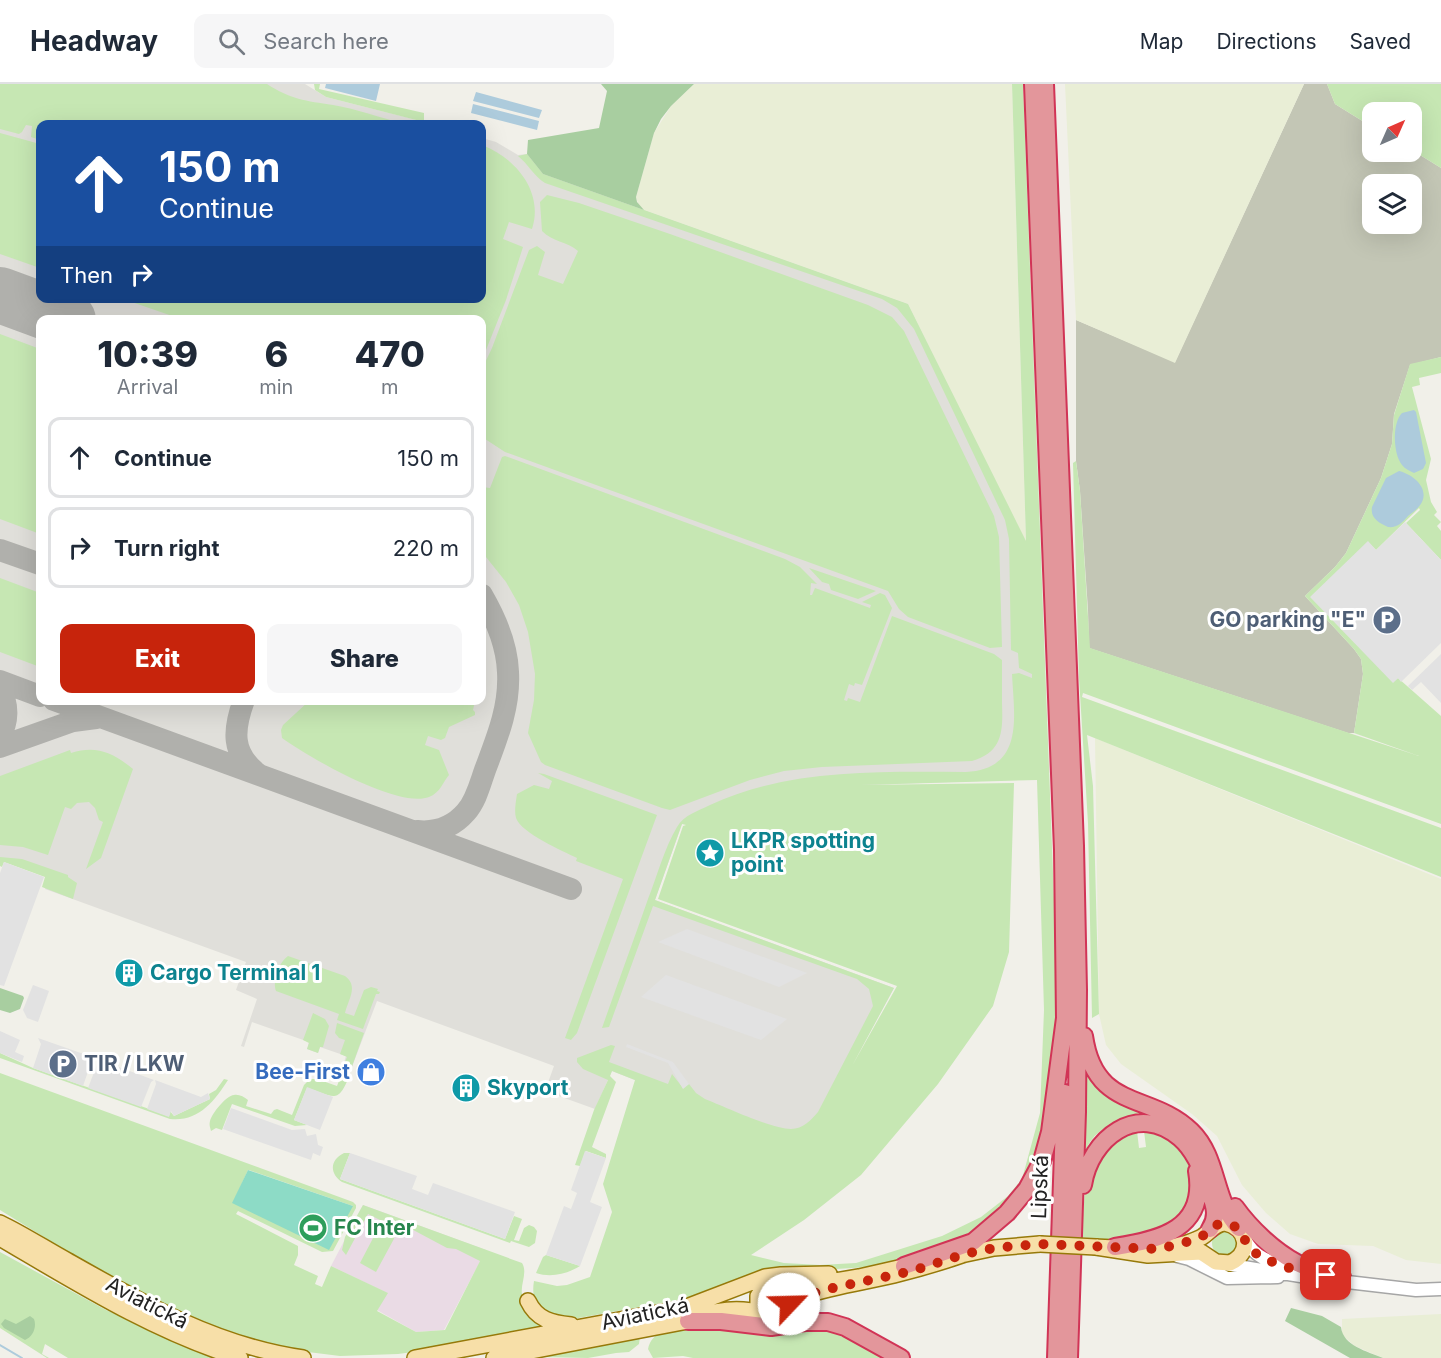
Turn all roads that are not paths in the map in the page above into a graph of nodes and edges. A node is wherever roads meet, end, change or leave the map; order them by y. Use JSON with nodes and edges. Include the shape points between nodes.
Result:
{"nodes":[{"id":1,"x":1033,"y":84,"type":"edge"},
{"id":2,"x":1045,"y":84,"type":"edge"},
{"id":3,"x":1078,"y":990,"type":"junction"},
{"id":4,"x":1065,"y":1017,"type":"junction"},
{"id":5,"x":1189,"y":1148,"type":"junction"},
{"id":6,"x":1214,"y":1171,"type":"junction"},
{"id":7,"x":1,"y":1227,"type":"edge"},
{"id":8,"x":1209,"y":1231,"type":"junction"},
{"id":9,"x":1074,"y":1234,"type":"junction"},
{"id":10,"x":1242,"y":1234,"type":"junction"},
{"id":11,"x":0,"y":1247,"type":"edge"},
{"id":12,"x":1096,"y":1247,"type":"junction"},
{"id":13,"x":1115,"y":1247,"type":"junction"},
{"id":14,"x":965,"y":1254,"type":"junction"},
{"id":15,"x":1170,"y":1255,"type":"junction"},
{"id":16,"x":1215,"y":1260,"type":"junction"},
{"id":17,"x":904,"y":1266,"type":"junction"},
{"id":18,"x":874,"y":1272,"type":"junction"},
{"id":19,"x":1342,"y":1277,"type":"junction"},
{"id":20,"x":1313,"y":1278,"type":"junction"},
{"id":21,"x":780,"y":1286,"type":"junction"},
{"id":22,"x":764,"y":1288,"type":"junction"},
{"id":23,"x":1441,"y":1289,"type":"edge"},
{"id":24,"x":92,"y":1290,"type":"junction"},
{"id":25,"x":528,"y":1301,"type":"dead end"},
{"id":26,"x":777,"y":1314,"type":"junction"},
{"id":27,"x":686,"y":1315,"type":"junction"},
{"id":28,"x":589,"y":1326,"type":"junction"},
{"id":29,"x":898,"y":1356,"type":"edge"},
{"id":30,"x":240,"y":1358,"type":"edge"},
{"id":31,"x":303,"y":1358,"type":"edge"},
{"id":32,"x":415,"y":1358,"type":"edge"},
{"id":33,"x":494,"y":1358,"type":"edge"},
{"id":34,"x":1056,"y":1358,"type":"edge"},
{"id":35,"x":1069,"y":1358,"type":"edge"}],
"edges":[{"from":1,"to":4,"type":"highway","via":[[1063,850]]},
{"from":2,"to":3,"type":"highway"},
{"from":3,"to":6,"type":"highway","via":[[1085,1041],[1102,1080],[1122,1097],[1184,1125],[1201,1142]]},
{"from":3,"to":9,"type":"highway","name":"Lipská"},
{"from":4,"to":17,"type":"highway","via":[[1050,1132],[1028,1189],[973,1242]]},
{"from":4,"to":34,"type":"highway","name":"Lipská","via":[[1064,1176]]},
{"from":5,"to":8,"type":"highway","via":[[1214,1205],[1216,1216]]},
{"from":5,"to":9,"type":"highway","via":[[1173,1133],[1153,1125],[1128,1126],[1110,1134],[1086,1169]]},
{"from":5,"to":13,"type":"highway","via":[[1199,1186],[1190,1215],[1162,1237]]},
{"from":6,"to":10,"type":"highway","via":[[1226,1212]]},
{"from":6,"to":19,"type":"highway","via":[[1238,1211],[1279,1251],[1304,1266]]},
{"from":7,"to":24,"type":"main road","name":"Aviatická"},
{"from":7,"to":31,"type":"main road","name":"Aviatická","via":[[197,1329],[249,1347]]},
{"from":8,"to":10,"type":"main road","via":[[1225,1223]]},
{"from":8,"to":13,"type":"main road","via":[[1165,1249]]},
{"from":8,"to":16,"type":"main road","via":[[1205,1247]]},
{"from":9,"to":35,"type":"highway","name":"Lipská"},
{"from":10,"to":16,"type":"main road","via":[[1244,1251],[1239,1258],[1230,1263]]},
{"from":10,"to":19,"type":"street","via":[[1254,1253],[1274,1263]]},
{"from":11,"to":24,"type":"main road","via":[[52,1276]]},
{"from":12,"to":13,"type":"main road"},
{"from":12,"to":14,"type":"main road","bridge":true,"via":[[1040,1244]]},
{"from":12,"to":15,"type":"main road"},
{"from":14,"to":17,"type":"main road"},
{"from":14,"to":26,"type":"main road","via":[[912,1271],[804,1296]]},
{"from":15,"to":16,"type":"main road","via":[[1200,1252]]},
{"from":15,"to":20,"type":"street","via":[[1184,1257],[1232,1279]]},
{"from":16,"to":20,"type":"street"},
{"from":17,"to":18,"type":"main road"},
{"from":18,"to":21,"type":"main road","via":[[794,1288]]},
{"from":18,"to":27,"type":"main road","name":"Aviatická","via":[[773,1276]]},
{"from":19,"to":23,"type":"street"},
{"from":20,"to":23,"type":"street","via":[[1416,1290]]},
{"from":21,"to":22,"type":"main road"},
{"from":21,"to":26,"type":"main road","via":[[790,1299]]},
{"from":22,"to":26,"type":"main road","via":[[757,1300],[760,1310]]},
{"from":22,"to":27,"type":"main road","via":[[741,1299],[695,1308]]},
{"from":24,"to":30,"type":"main road","name":"Aviatická","via":[[182,1336]]},
{"from":25,"to":28,"type":"main road","via":[[549,1322]]},
{"from":26,"to":27,"type":"main road","name":"Aviatická","via":[[738,1309],[697,1317]]},
{"from":26,"to":29,"type":"highway","via":[[835,1317],[874,1337]]},
{"from":27,"to":28,"type":"main road","name":"Aviatická"},
{"from":27,"to":29,"type":"highway","via":[[771,1327],[828,1323],[845,1327]]},
{"from":27,"to":33,"type":"main road","name":"Aviatická"},
{"from":28,"to":32,"type":"main road","name":"Aviatická"}]}
